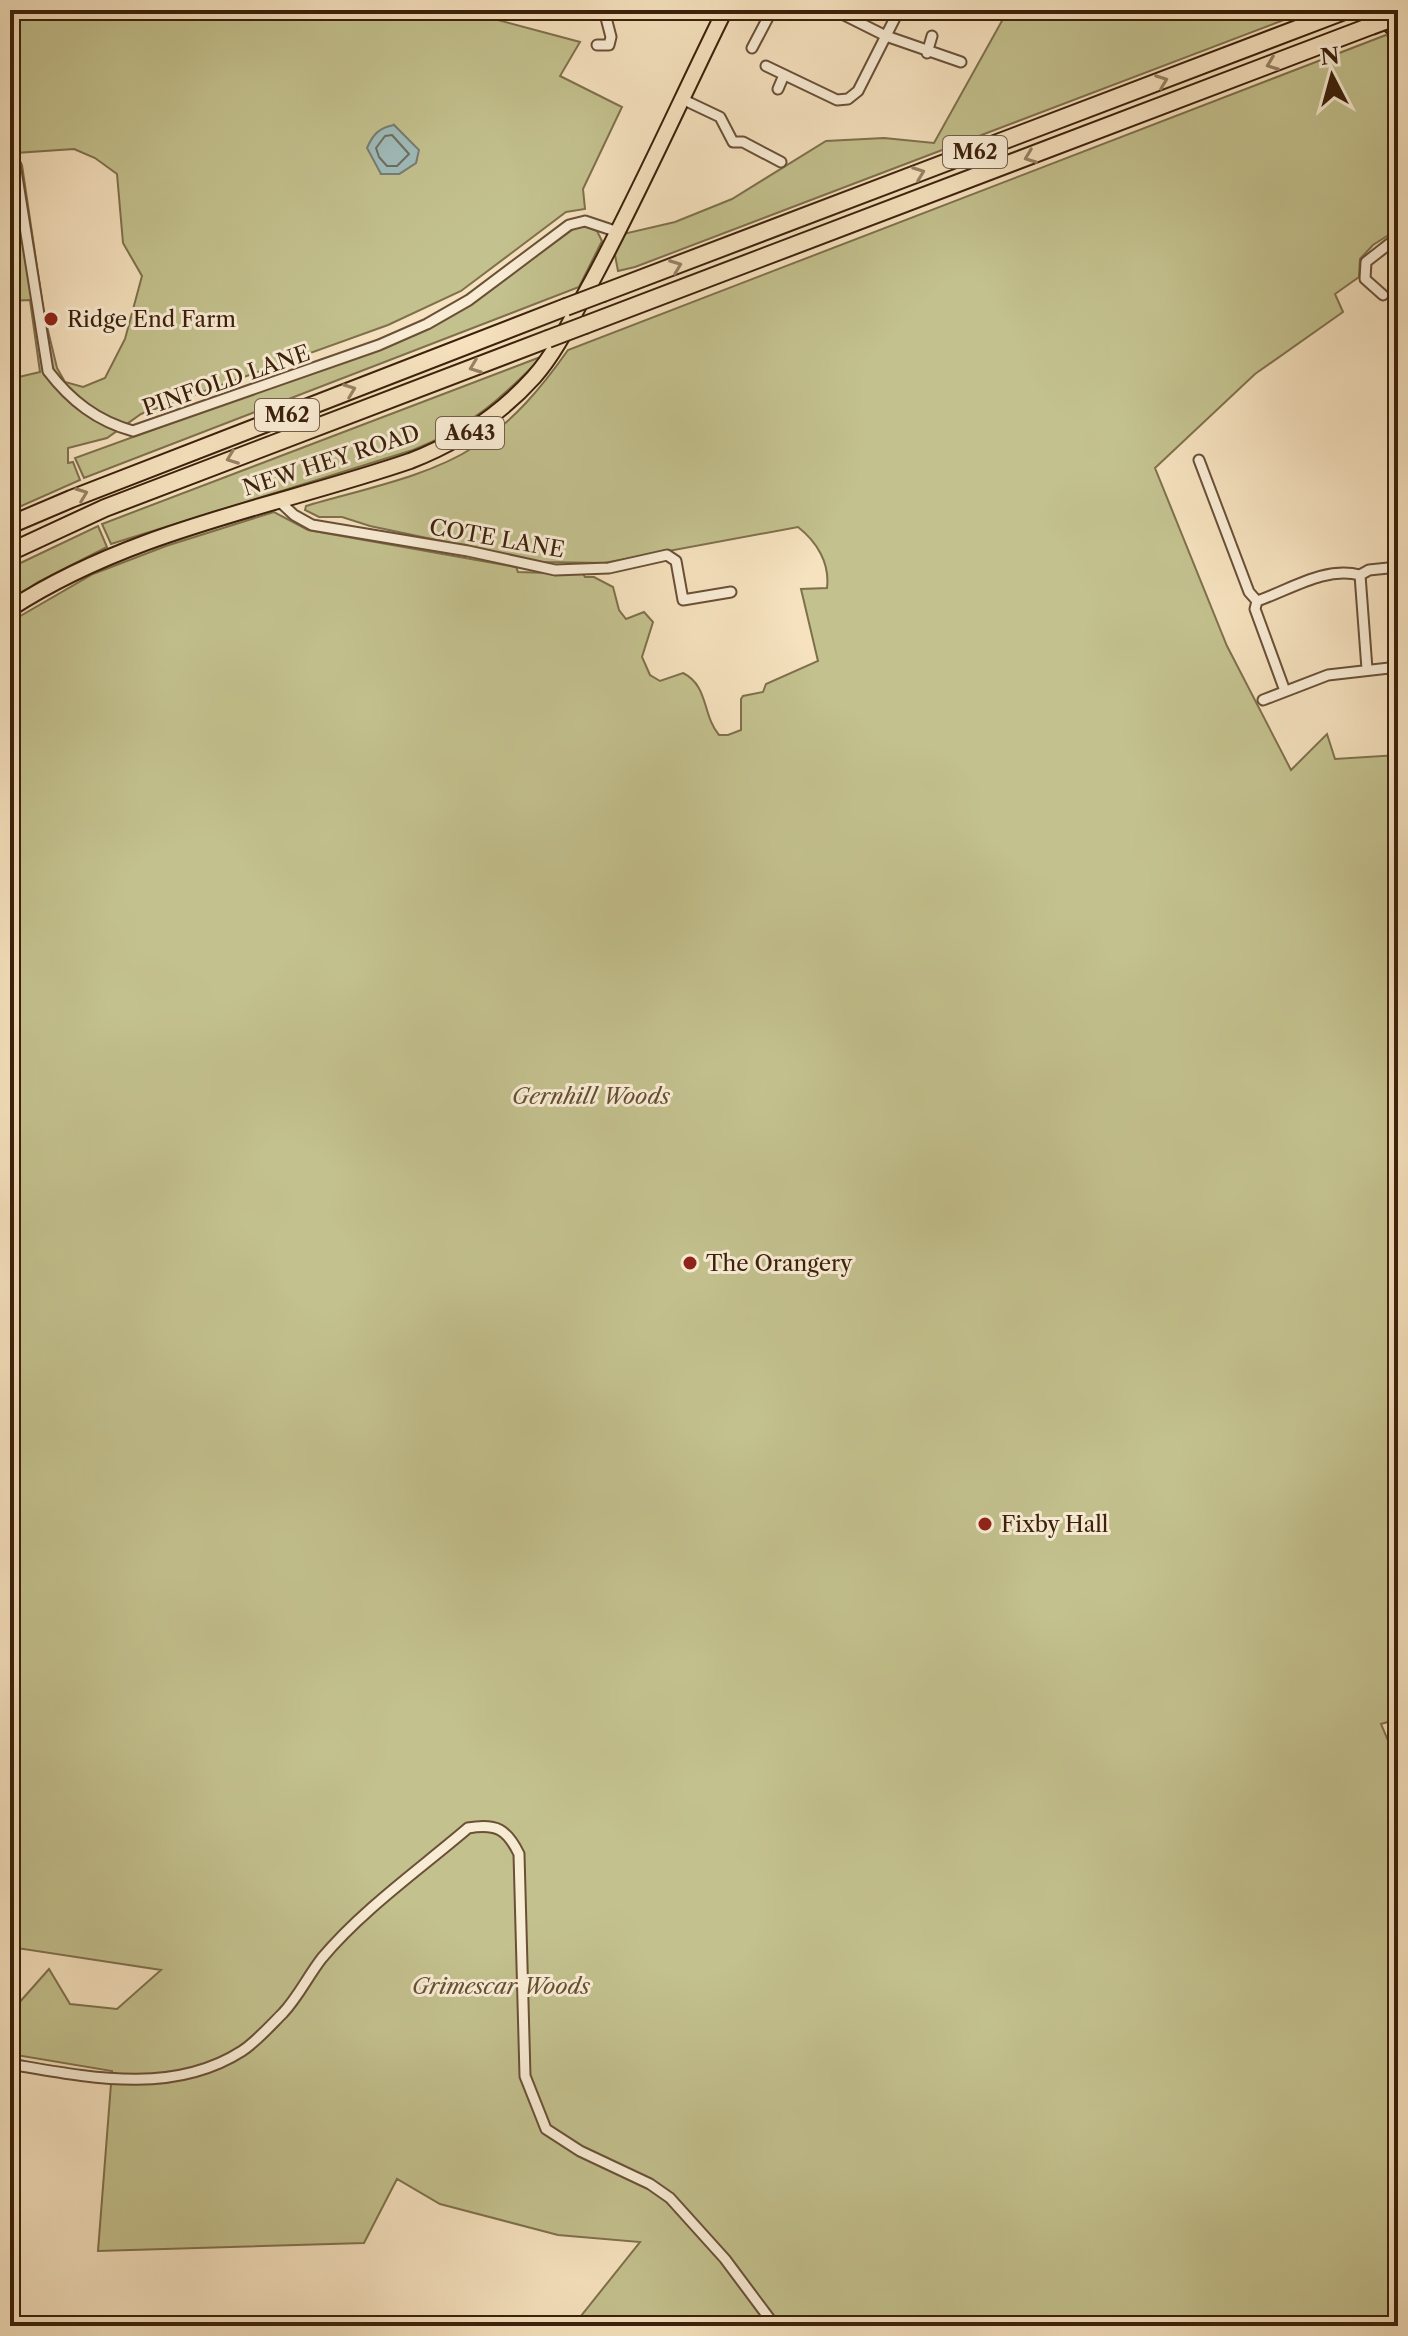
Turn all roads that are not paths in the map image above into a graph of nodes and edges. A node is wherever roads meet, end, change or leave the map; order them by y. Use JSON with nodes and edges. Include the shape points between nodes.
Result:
{"nodes":[{"id":1,"x":604,"y":10,"type":"edge"},
{"id":2,"x":725,"y":10,"type":"edge"},
{"id":3,"x":772,"y":10,"type":"edge"},
{"id":4,"x":834,"y":10,"type":"edge"},
{"id":5,"x":899,"y":10,"type":"edge"},
{"id":6,"x":1347,"y":10,"type":"edge"},
{"id":7,"x":1398,"y":16,"type":"edge"},
{"id":8,"x":1372,"y":18,"type":"edge"},
{"id":9,"x":1398,"y":32,"type":"edge"},
{"id":10,"x":886,"y":36,"type":"junction"},
{"id":11,"x":932,"y":36,"type":"dead end"},
{"id":12,"x":597,"y":45,"type":"dead end"},
{"id":13,"x":752,"y":48,"type":"dead end"},
{"id":14,"x":927,"y":53,"type":"junction"},
{"id":15,"x":961,"y":62,"type":"dead end"},
{"id":16,"x":766,"y":66,"type":"dead end"},
{"id":17,"x":784,"y":75,"type":"junction"},
{"id":18,"x":778,"y":89,"type":"dead end"},
{"id":19,"x":682,"y":99,"type":"junction"},
{"id":20,"x":10,"y":152,"type":"edge"},
{"id":21,"x":781,"y":162,"type":"dead end"},
{"id":22,"x":618,"y":232,"type":"junction"},
{"id":23,"x":1398,"y":237,"type":"edge"},
{"id":24,"x":1383,"y":295,"type":"dead end"},
{"id":25,"x":1199,"y":460,"type":"dead end"},
{"id":26,"x":279,"y":501,"type":"junction"},
{"id":27,"x":10,"y":525,"type":"edge"},
{"id":28,"x":10,"y":552,"type":"edge"},
{"id":29,"x":1398,"y":567,"type":"edge"},
{"id":30,"x":1360,"y":575,"type":"junction"},
{"id":31,"x":731,"y":592,"type":"dead end"},
{"id":32,"x":1257,"y":601,"type":"junction"},
{"id":33,"x":10,"y":609,"type":"edge"},
{"id":34,"x":1398,"y":667,"type":"edge"},
{"id":35,"x":1367,"y":669,"type":"junction"},
{"id":36,"x":1285,"y":691,"type":"junction"},
{"id":37,"x":1263,"y":700,"type":"dead end"},
{"id":38,"x":10,"y":2064,"type":"edge"},
{"id":39,"x":775,"y":2326,"type":"edge"}],
"edges":[{"from":1,"to":12,"type":"street","via":[[611,37],[609,45]]},
{"from":2,"to":19,"type":"main road","name":"NEW HEY ROAD","number":"A643"},
{"from":3,"to":13,"type":"street"},
{"from":4,"to":10,"type":"street"},
{"from":5,"to":10,"type":"street"},
{"from":27,"to":6,"type":"highway","number":"M62","one_way":true,"bridge":true},
{"from":7,"to":8,"type":"highway","number":"M62","bridge":true},
{"from":8,"to":9,"type":"main road"},
{"from":8,"to":28,"type":"highway","number":"M62","one_way":true,"bridge":true,"via":[[105,508]]},
{"from":10,"to":14,"type":"street"},
{"from":10,"to":17,"type":"street","via":[[858,91],[848,99],[837,100]]},
{"from":11,"to":14,"type":"street"},
{"from":14,"to":15,"type":"street"},
{"from":16,"to":17,"type":"street"},
{"from":17,"to":18,"type":"street"},
{"from":19,"to":21,"type":"street","via":[[720,117],[733,142]]},
{"from":19,"to":22,"type":"main road","name":"NEW HEY ROAD","number":"A643"},
{"from":20,"to":22,"type":"street","name":"PINFOLD LANE","via":[[48,371],[92,414],[133,431],[427,324],[469,300],[569,225],[585,221]]},
{"from":22,"to":26,"type":"main road","name":"NEW HEY ROAD","number":"A643","via":[[553,351],[498,413],[426,455]]},
{"from":23,"to":24,"type":"street","via":[[1366,262],[1365,279]]},
{"from":25,"to":32,"type":"street"},
{"from":26,"to":31,"type":"street","name":"COTE LANE","via":[[312,525],[555,570],[609,568],[667,555],[676,561],[683,600]]},
{"from":26,"to":33,"type":"main road","name":"NEW HEY ROAD","number":"A643","via":[[132,546]]},
{"from":29,"to":30,"type":"street"},
{"from":30,"to":32,"type":"street","via":[[1323,575]]},
{"from":30,"to":35,"type":"street"},
{"from":32,"to":36,"type":"street","via":[[1255,609]]},
{"from":34,"to":35,"type":"street"},
{"from":35,"to":36,"type":"street","via":[[1328,675]]},
{"from":36,"to":37,"type":"street"},
{"from":38,"to":39,"type":"street","via":[[96,2078],[148,2080],[196,2073],[243,2050],[285,2011],[322,1959],[356,1924],[468,1828],[488,1825],[511,1836],[519,1854],[525,2076],[546,2129],[670,2198]]}]}
